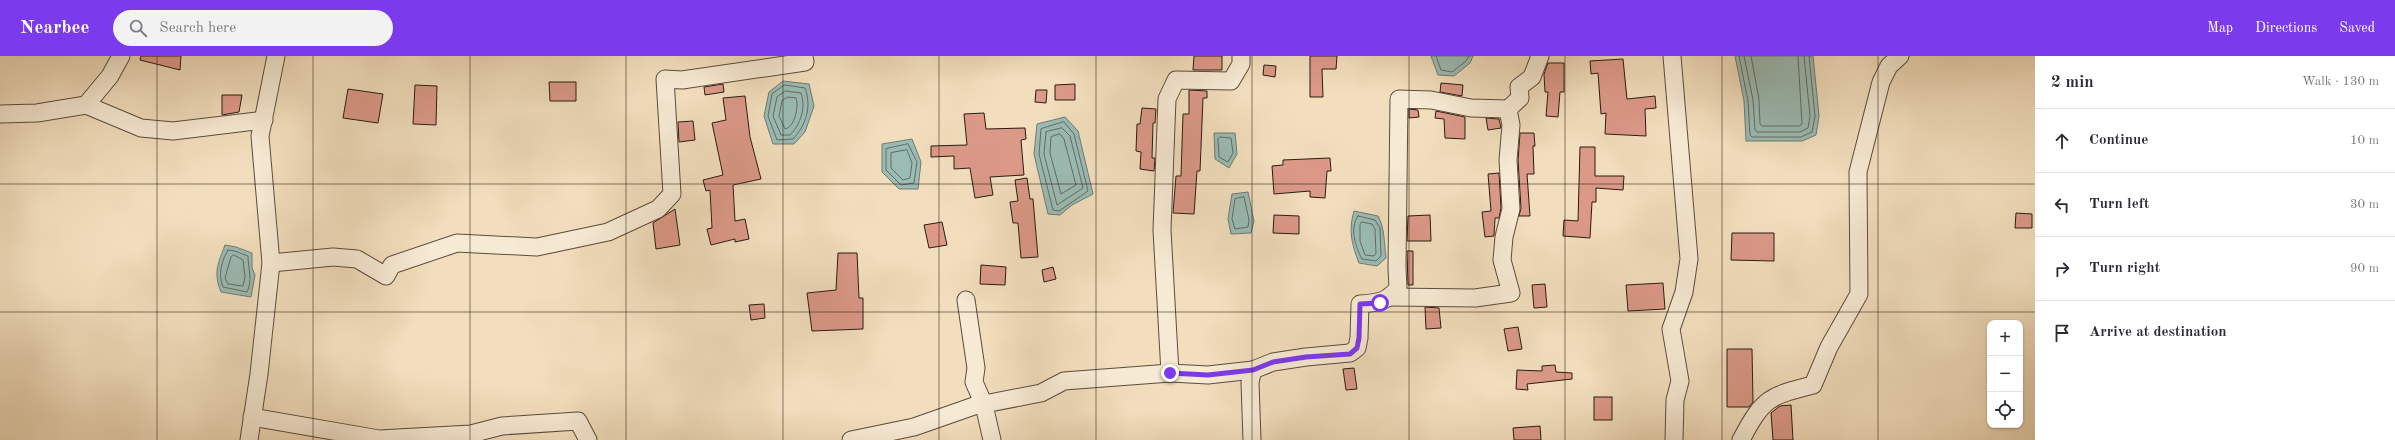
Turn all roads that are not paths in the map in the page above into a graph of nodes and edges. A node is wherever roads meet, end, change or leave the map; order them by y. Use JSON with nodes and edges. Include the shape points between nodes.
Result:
{"nodes":[{"id":1,"x":121,"y":56,"type":"edge"},
{"id":2,"x":276,"y":56,"type":"edge"},
{"id":3,"x":804,"y":56,"type":"edge"},
{"id":4,"x":1241,"y":56,"type":"edge"},
{"id":5,"x":1540,"y":56,"type":"edge"},
{"id":6,"x":1672,"y":56,"type":"edge"},
{"id":7,"x":1900,"y":56,"type":"edge"},
{"id":8,"x":86,"y":105,"type":"junction"},
{"id":9,"x":1508,"y":108,"type":"junction"},
{"id":10,"x":0,"y":114,"type":"edge"},
{"id":11,"x":264,"y":120,"type":"junction"},
{"id":12,"x":271,"y":263,"type":"junction"},
{"id":13,"x":1390,"y":297,"type":"junction"},
{"id":14,"x":966,"y":300,"type":"dead end"},
{"id":15,"x":1253,"y":370,"type":"junction"},
{"id":16,"x":1170,"y":373,"type":"junction"},
{"id":17,"x":984,"y":405,"type":"junction"},
{"id":18,"x":252,"y":417,"type":"junction"},
{"id":19,"x":249,"y":440,"type":"edge"},
{"id":20,"x":588,"y":440,"type":"edge"},
{"id":21,"x":851,"y":440,"type":"edge"},
{"id":22,"x":992,"y":440,"type":"edge"},
{"id":23,"x":1252,"y":440,"type":"edge"},
{"id":24,"x":1674,"y":440,"type":"edge"},
{"id":25,"x":1741,"y":440,"type":"edge"}],
"edges":[{"from":1,"to":8,"type":"street","via":[[110,76]]},
{"from":2,"to":11,"type":"street"},
{"from":3,"to":12,"type":"street","via":[[805,62],[682,80],[665,79],[672,194],[658,209],[608,232],[537,247],[457,243],[392,265],[386,276],[357,259],[333,257]]},
{"from":4,"to":16,"type":"street","via":[[1241,64],[1230,81],[1176,80],[1167,99],[1162,230]]},
{"from":5,"to":9,"type":"street","via":[[1532,77],[1519,87],[1520,98]]},
{"from":6,"to":24,"type":"street","via":[[1689,260],[1684,292],[1670,329],[1680,381],[1675,400]]},
{"from":7,"to":25,"type":"street","via":[[1889,66],[1881,82],[1858,172],[1859,294],[1829,347],[1813,385],[1775,395],[1755,414]]},
{"from":8,"to":10,"type":"street","via":[[37,113]]},
{"from":8,"to":11,"type":"street","via":[[141,128],[173,131]]},
{"from":9,"to":13,"type":"street","via":[[1511,125],[1508,160],[1511,209],[1504,237],[1502,260],[1511,293],[1475,298]]},
{"from":9,"to":13,"type":"street","via":[[1471,108],[1431,100],[1399,99],[1396,268],[1398,288]]},
{"from":11,"to":12,"type":"street","via":[[260,136]]},
{"from":12,"to":18,"type":"street"},
{"from":13,"to":15,"type":"street","via":[[1380,303],[1360,304],[1357,348],[1350,354],[1273,362]]},
{"from":14,"to":17,"type":"street","via":[[976,368],[974,382]]},
{"from":15,"to":16,"type":"street","via":[[1208,375]]},
{"from":15,"to":23,"type":"street","via":[[1250,382]]},
{"from":16,"to":17,"type":"street","via":[[1064,381],[1041,393]]},
{"from":17,"to":21,"type":"street","via":[[974,406],[914,427]]},
{"from":17,"to":22,"type":"street"},
{"from":18,"to":19,"type":"street"},
{"from":18,"to":20,"type":"street","via":[[379,439],[471,434],[502,426],[578,421]]}]}
